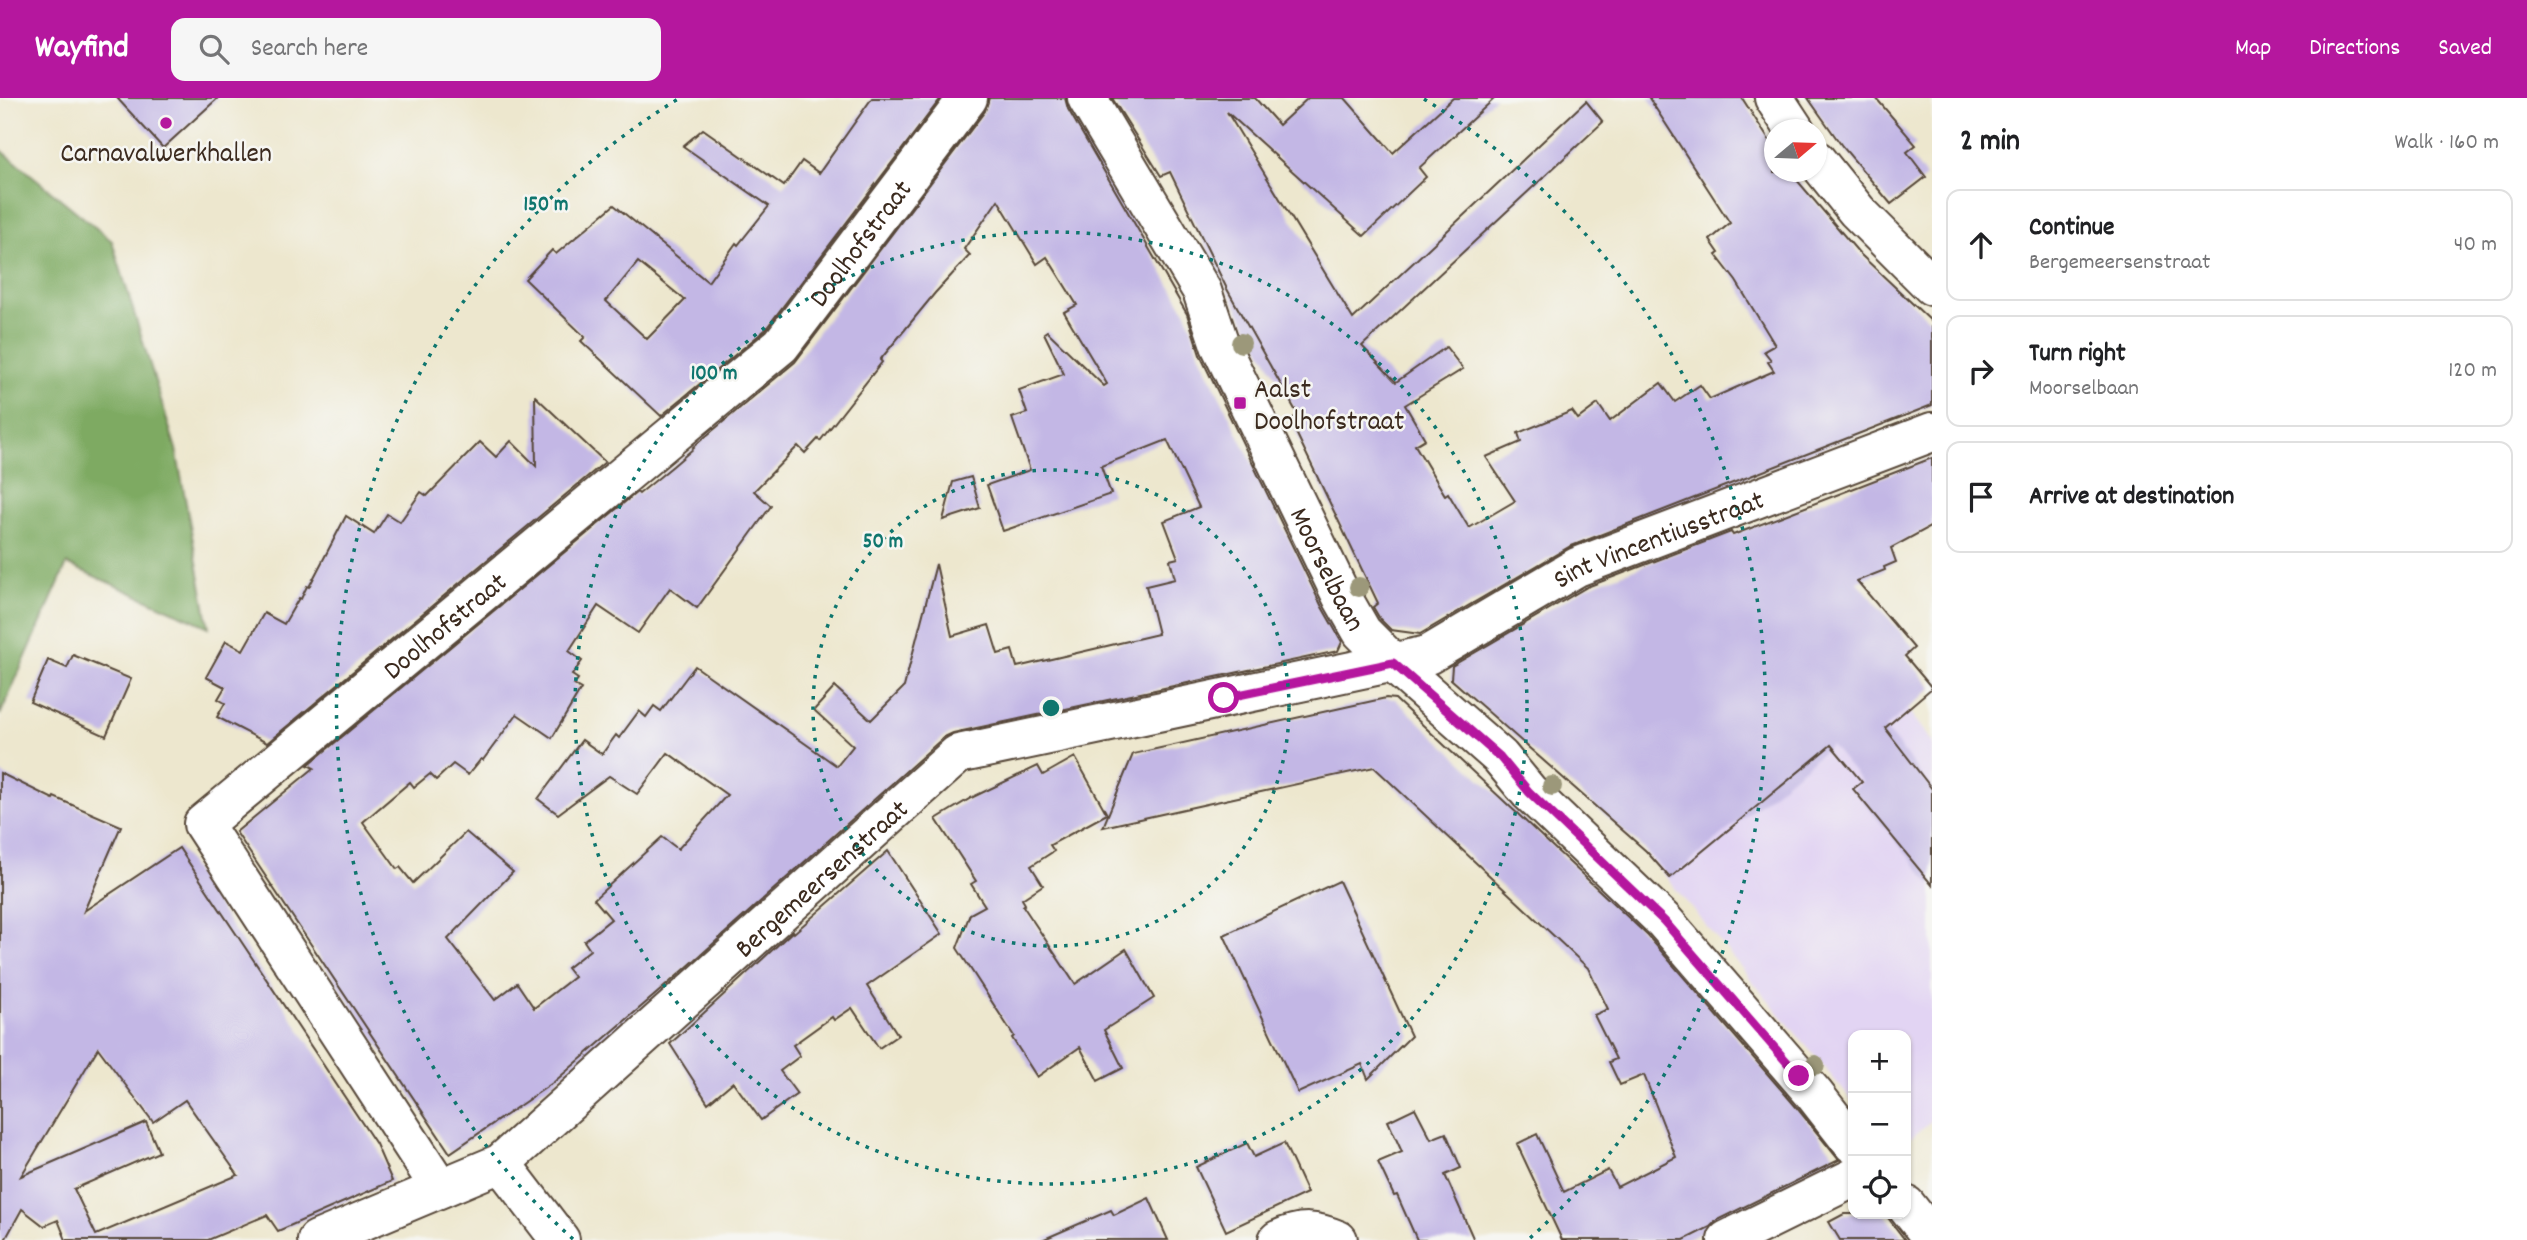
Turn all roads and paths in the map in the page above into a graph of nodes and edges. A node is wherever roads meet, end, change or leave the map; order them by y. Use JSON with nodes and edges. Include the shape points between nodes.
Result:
{"nodes":[{"id":1,"x":968,"y":98,"type":"edge"},
{"id":2,"x":1087,"y":98,"type":"edge"},
{"id":3,"x":1774,"y":98,"type":"edge"},
{"id":4,"x":1788,"y":119,"type":"edge"},
{"id":5,"x":1827,"y":174,"type":"edge"},
{"id":6,"x":1932,"y":286,"type":"edge"},
{"id":7,"x":1932,"y":432,"type":"edge"},
{"id":8,"x":1393,"y":663,"type":"junction"},
{"id":9,"x":1848,"y":1138,"type":"edge"},
{"id":10,"x":501,"y":1163,"type":"junction"},
{"id":11,"x":1848,"y":1180,"type":"edge"},
{"id":12,"x":440,"y":1188,"type":"junction"},
{"id":13,"x":1911,"y":1211,"type":"edge"},
{"id":14,"x":1932,"y":1238,"type":"edge"},
{"id":15,"x":317,"y":1240,"type":"edge"},
{"id":16,"x":560,"y":1240,"type":"edge"},
{"id":17,"x":1279,"y":1240,"type":"edge"},
{"id":18,"x":1338,"y":1240,"type":"edge"},
{"id":19,"x":1727,"y":1240,"type":"edge"}],
"edges":[{"from":1,"to":12,"type":"street","name":"Doolhofstraat","via":[[781,345],[203,824]]},
{"from":2,"to":8,"type":"street","name":"Moorselbaan","via":[[1202,291],[1220,345],[1348,607],[1362,632]]},
{"from":3,"to":4,"type":"street"},
{"from":5,"to":6,"type":"street","via":[[1857,211]]},
{"from":7,"to":8,"type":"street","name":"Sint Vincentiusstraat","via":[[1577,567],[1428,655]]},
{"from":8,"to":9,"type":"street","name":"Moorselbaan","via":[[1500,757],[1529,792],[1664,921]]},
{"from":8,"to":10,"type":"street","name":"Bergemeersenstraat","via":[[958,754]]},
{"from":10,"to":12,"type":"street","name":"Bergemeersenstraat"},
{"from":10,"to":16,"type":"street"},
{"from":11,"to":19,"type":"street"},
{"from":12,"to":15,"type":"street","name":"Bergemeersenstraat"},
{"from":13,"to":14,"type":"street"},
{"from":17,"to":18,"type":"street","via":[[1296,1232],[1322,1233]]}]}
